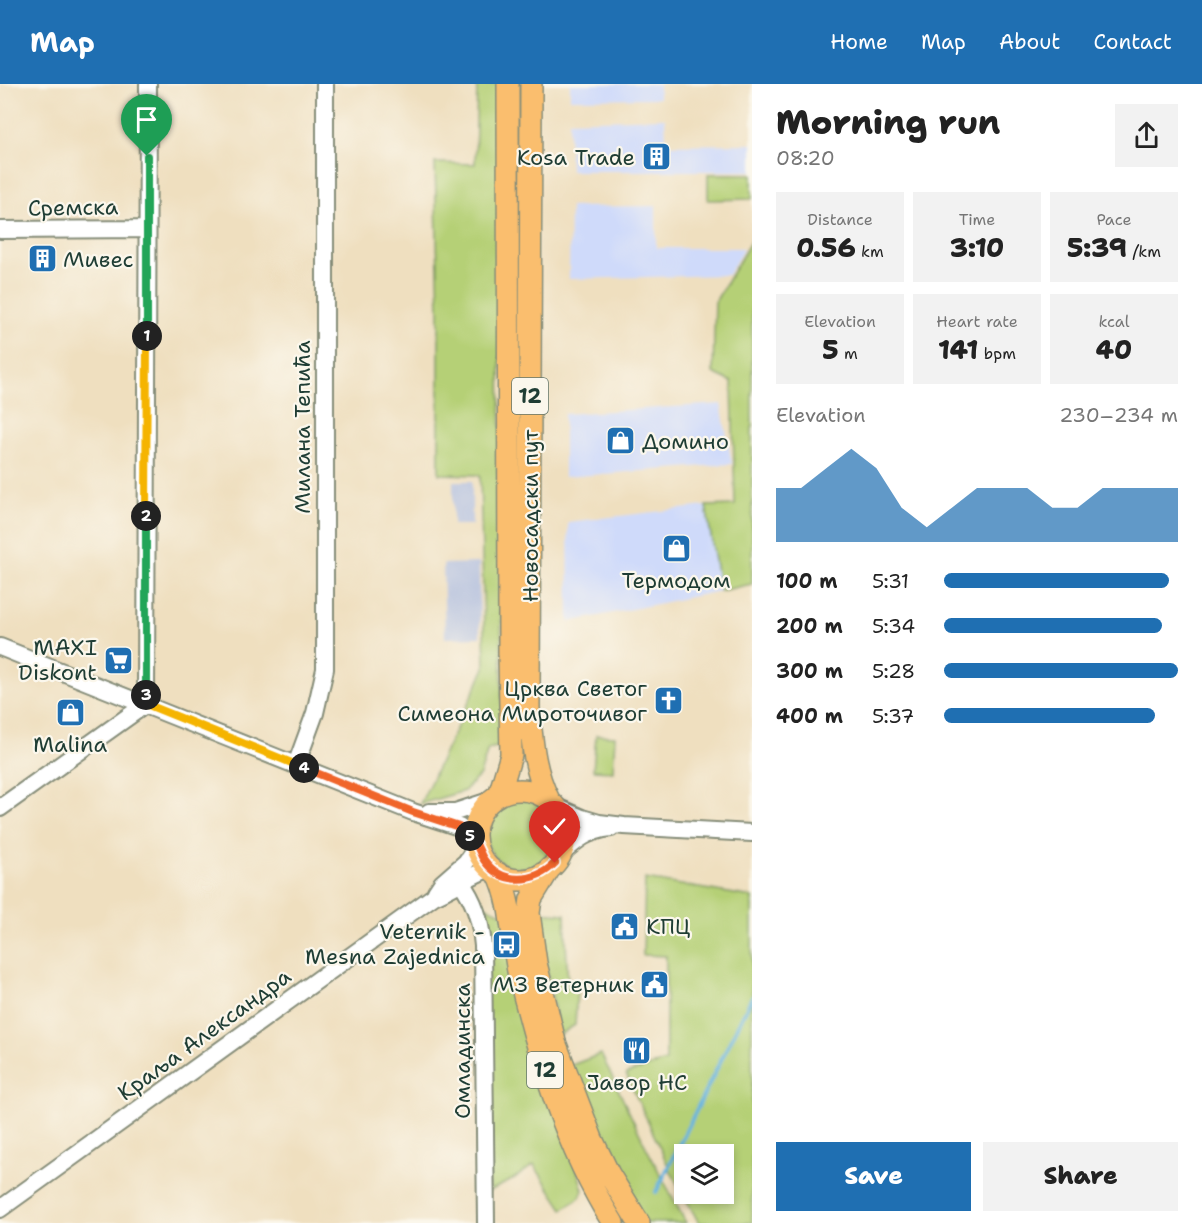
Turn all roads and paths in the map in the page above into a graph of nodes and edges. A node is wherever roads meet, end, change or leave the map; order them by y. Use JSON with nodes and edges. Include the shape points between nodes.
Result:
{"nodes":[{"id":1,"x":148,"y":84,"type":"edge"},
{"id":2,"x":325,"y":84,"type":"edge"},
{"id":3,"x":508,"y":84,"type":"edge"},
{"id":4,"x":531,"y":84,"type":"edge"},
{"id":5,"x":147,"y":229,"type":"junction"},
{"id":6,"x":0,"y":230,"type":"edge"},
{"id":7,"x":0,"y":648,"type":"edge"},
{"id":8,"x":146,"y":704,"type":"junction"},
{"id":9,"x":296,"y":765,"type":"junction"},
{"id":10,"x":495,"y":798,"type":"junction"},
{"id":11,"x":552,"y":803,"type":"junction"},
{"id":12,"x":0,"y":808,"type":"edge"},
{"id":13,"x":413,"y":812,"type":"junction"},
{"id":14,"x":624,"y":826,"type":"junction"},
{"id":15,"x":752,"y":833,"type":"edge"},
{"id":16,"x":477,"y":844,"type":"junction"},
{"id":17,"x":554,"y":862,"type":"junction"},
{"id":18,"x":495,"y":871,"type":"junction"},
{"id":19,"x":461,"y":883,"type":"junction"},
{"id":20,"x":434,"y":896,"type":"junction"},
{"id":21,"x":0,"y":1209,"type":"edge"},
{"id":22,"x":486,"y":1223,"type":"edge"},
{"id":23,"x":613,"y":1223,"type":"edge"},
{"id":24,"x":639,"y":1223,"type":"edge"}],
"edges":[{"from":1,"to":5,"type":"street"},
{"from":2,"to":9,"type":"street","name":"Милана Тепића","via":[[325,669],[315,713]]},
{"from":3,"to":10,"type":"main road","name":"Новосадски пут","number":"12","via":[[512,740],[510,764]]},
{"from":4,"to":11,"type":"main road","name":"Новосадски пут","number":"12","via":[[529,708],[536,766]]},
{"from":5,"to":6,"type":"street","name":"Сремска"},
{"from":5,"to":8,"type":"street"},
{"from":7,"to":8,"type":"street"},
{"from":8,"to":9,"type":"street"},
{"from":8,"to":12,"type":"street"},
{"from":9,"to":13,"type":"street"},
{"from":10,"to":11,"type":"main road","via":[[513,790],[528,790]]},
{"from":10,"to":13,"type":"street","via":[[455,812]]},
{"from":10,"to":16,"type":"main road","number":"12","via":[[479,819]]},
{"from":11,"to":14,"type":"street","via":[[589,820]]},
{"from":11,"to":17,"type":"main road","number":"12","via":[[562,819],[565,834]]},
{"from":13,"to":16,"type":"street","via":[[459,827]]},
{"from":14,"to":15,"type":"street"},
{"from":14,"to":17,"type":"street","via":[[590,832]]},
{"from":16,"to":18,"type":"main road","number":"12"},
{"from":16,"to":20,"type":"street"},
{"from":17,"to":18,"type":"main road","via":[[536,876],[521,879]]},
{"from":17,"to":24,"type":"main road","number":"12","via":[[531,899],[529,914],[536,963],[555,1042],[592,1139]]},
{"from":18,"to":19,"type":"street","via":[[473,874]]},
{"from":18,"to":23,"type":"main road","number":"12","via":[[508,900],[518,968],[550,1087],[582,1168]]},
{"from":19,"to":20,"type":"street"},
{"from":19,"to":22,"type":"street","name":"Омладинска","via":[[478,918],[483,946]]},
{"from":20,"to":21,"type":"street","name":"Краља Александра"}]}
